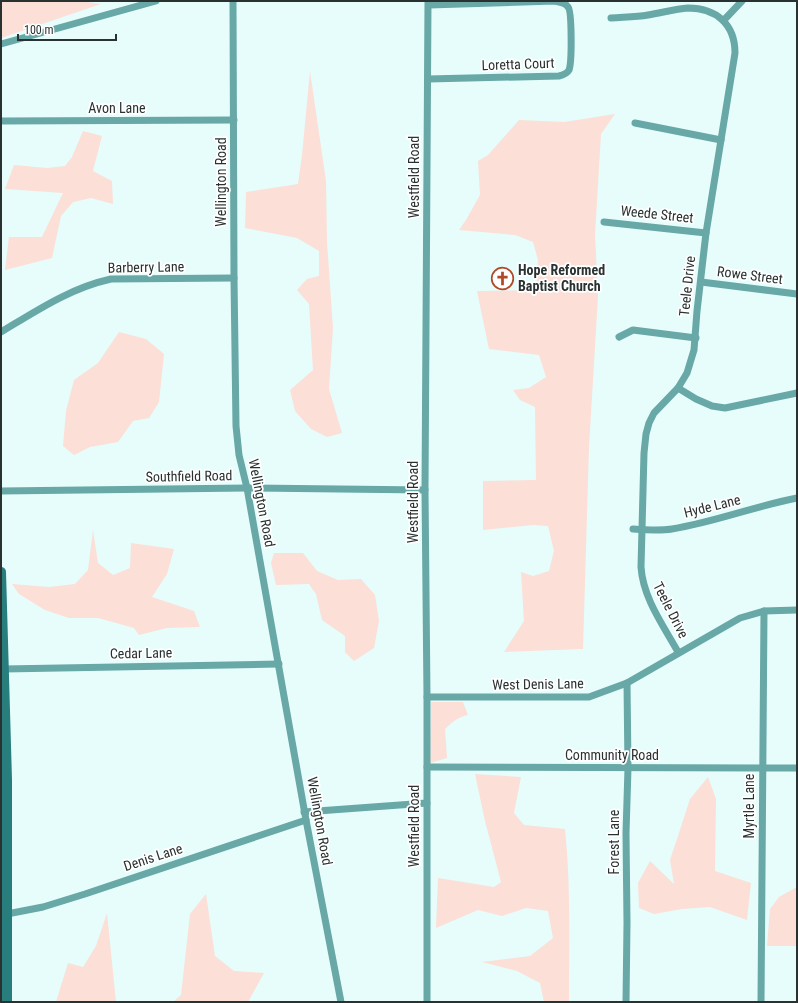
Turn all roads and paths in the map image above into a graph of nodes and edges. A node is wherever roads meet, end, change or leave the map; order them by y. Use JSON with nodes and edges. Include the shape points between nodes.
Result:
{"nodes":[{"id":1,"x":156,"y":1,"type":"edge"},
{"id":2,"x":233,"y":1,"type":"edge"},
{"id":3,"x":742,"y":1,"type":"edge"},
{"id":4,"x":428,"y":3,"type":"edge"},
{"id":5,"x":611,"y":18,"type":"dead end"},
{"id":6,"x":724,"y":20,"type":"junction"},
{"id":7,"x":1,"y":44,"type":"edge"},
{"id":8,"x":428,"y":79,"type":"junction"},
{"id":9,"x":234,"y":120,"type":"junction"},
{"id":10,"x":1,"y":121,"type":"edge"},
{"id":11,"x":635,"y":123,"type":"dead end"},
{"id":12,"x":721,"y":140,"type":"junction"},
{"id":13,"x":604,"y":222,"type":"dead end"},
{"id":14,"x":706,"y":233,"type":"junction"},
{"id":15,"x":234,"y":278,"type":"junction"},
{"id":16,"x":701,"y":282,"type":"junction"},
{"id":17,"x":797,"y":294,"type":"edge"},
{"id":18,"x":1,"y":332,"type":"edge"},
{"id":19,"x":619,"y":337,"type":"dead end"},
{"id":20,"x":696,"y":338,"type":"junction"},
{"id":21,"x":678,"y":388,"type":"junction"},
{"id":22,"x":797,"y":393,"type":"edge"},
{"id":23,"x":247,"y":488,"type":"junction"},
{"id":24,"x":426,"y":490,"type":"junction"},
{"id":25,"x":1,"y":491,"type":"edge"},
{"id":26,"x":797,"y":498,"type":"edge"},
{"id":27,"x":633,"y":529,"type":"dead end"},
{"id":28,"x":642,"y":529,"type":"junction"},
{"id":29,"x":1,"y":572,"type":"edge"},
{"id":30,"x":797,"y":610,"type":"edge"},
{"id":31,"x":764,"y":611,"type":"junction"},
{"id":32,"x":678,"y":652,"type":"junction"},
{"id":33,"x":279,"y":664,"type":"junction"},
{"id":34,"x":4,"y":669,"type":"junction"},
{"id":35,"x":627,"y":683,"type":"junction"},
{"id":36,"x":427,"y":697,"type":"junction"},
{"id":37,"x":426,"y":767,"type":"junction"},
{"id":38,"x":628,"y":768,"type":"junction"},
{"id":39,"x":762,"y":768,"type":"junction"},
{"id":40,"x":797,"y":768,"type":"edge"},
{"id":41,"x":427,"y":804,"type":"junction"},
{"id":42,"x":304,"y":812,"type":"junction"},
{"id":43,"x":306,"y":820,"type":"junction"},
{"id":44,"x":7,"y":914,"type":"junction"},
{"id":45,"x":7,"y":1002,"type":"edge"},
{"id":46,"x":341,"y":1002,"type":"edge"},
{"id":47,"x":427,"y":1002,"type":"edge"},
{"id":48,"x":626,"y":1002,"type":"edge"},
{"id":49,"x":761,"y":1002,"type":"edge"}],
"edges":[{"from":1,"to":7,"type":"street"},
{"from":2,"to":9,"type":"street","name":"Wellington Road"},
{"from":3,"to":6,"type":"street"},
{"from":4,"to":8,"type":"street","name":"Westfield Road"},
{"from":4,"to":8,"type":"street","name":"Loretta Court","via":[[564,3],[570,11],[571,43],[569,69],[559,76]]},
{"from":5,"to":6,"type":"street","via":[[686,8],[704,10]]},
{"from":6,"to":12,"type":"street","name":"Teele Drive","via":[[733,36],[735,53]]},
{"from":8,"to":24,"type":"street","name":"Westfield Road"},
{"from":9,"to":10,"type":"street","name":"Avon Lane"},
{"from":9,"to":15,"type":"street","name":"Wellington Road"},
{"from":11,"to":12,"type":"street"},
{"from":12,"to":14,"type":"street","name":"Teele Drive"},
{"from":13,"to":14,"type":"street","name":"Weede Street"},
{"from":14,"to":16,"type":"street","name":"Teele Drive"},
{"from":15,"to":18,"type":"street","name":"Barberry Lane","via":[[111,279],[96,282],[54,301]]},
{"from":15,"to":23,"type":"street","name":"Wellington Road","via":[[236,426],[239,455]]},
{"from":16,"to":17,"type":"street","name":"Rowe Street"},
{"from":16,"to":20,"type":"street","name":"Teele Drive"},
{"from":19,"to":20,"type":"street","via":[[633,330]]},
{"from":20,"to":21,"type":"street","name":"Teele Drive","via":[[687,373]]},
{"from":21,"to":22,"type":"street","via":[[712,406],[724,408]]},
{"from":21,"to":28,"type":"street","name":"Teele Drive","via":[[654,413],[649,423],[644,453]]},
{"from":23,"to":24,"type":"street","name":"Southfield Road"},
{"from":23,"to":25,"type":"street","name":"Southfield Road"},
{"from":23,"to":33,"type":"street","name":"Wellington Road"},
{"from":24,"to":36,"type":"street","name":"Westfield Road"},
{"from":26,"to":28,"type":"street","name":"Hyde Lane","via":[[671,529]]},
{"from":27,"to":28,"type":"street","name":"Hyde Lane"},
{"from":28,"to":32,"type":"street","name":"Teele Drive","via":[[642,581],[648,599]]},
{"from":29,"to":34,"type":"street"},
{"from":30,"to":31,"type":"street","name":"West Denis Lane"},
{"from":31,"to":32,"type":"street","name":"West Denis Lane","via":[[740,618]]},
{"from":31,"to":39,"type":"street","name":"Myrtle Lane"},
{"from":32,"to":35,"type":"street","name":"West Denis Lane"},
{"from":33,"to":34,"type":"street","name":"Cedar Lane"},
{"from":33,"to":42,"type":"street","name":"Wellington Road"},
{"from":34,"to":44,"type":"street"},
{"from":35,"to":36,"type":"street","name":"West Denis Lane","via":[[584,698]]},
{"from":35,"to":38,"type":"street","name":"Forest Lane"},
{"from":36,"to":37,"type":"street","name":"Westfield Road"},
{"from":37,"to":38,"type":"street","name":"Community Road"},
{"from":37,"to":41,"type":"street","name":"Westfield Road"},
{"from":38,"to":39,"type":"street","name":"Community Road"},
{"from":38,"to":48,"type":"street","name":"Forest Lane"},
{"from":39,"to":40,"type":"street","name":"Community Road"},
{"from":39,"to":49,"type":"street","name":"Myrtle Lane"},
{"from":41,"to":42,"type":"street"},
{"from":41,"to":47,"type":"street","name":"Westfield Road"},
{"from":42,"to":43,"type":"street","name":"Wellington Road"},
{"from":43,"to":44,"type":"street","name":"Denis Lane","via":[[43,907]]},
{"from":43,"to":46,"type":"street","name":"Wellington Road"},
{"from":44,"to":45,"type":"street"}]}
